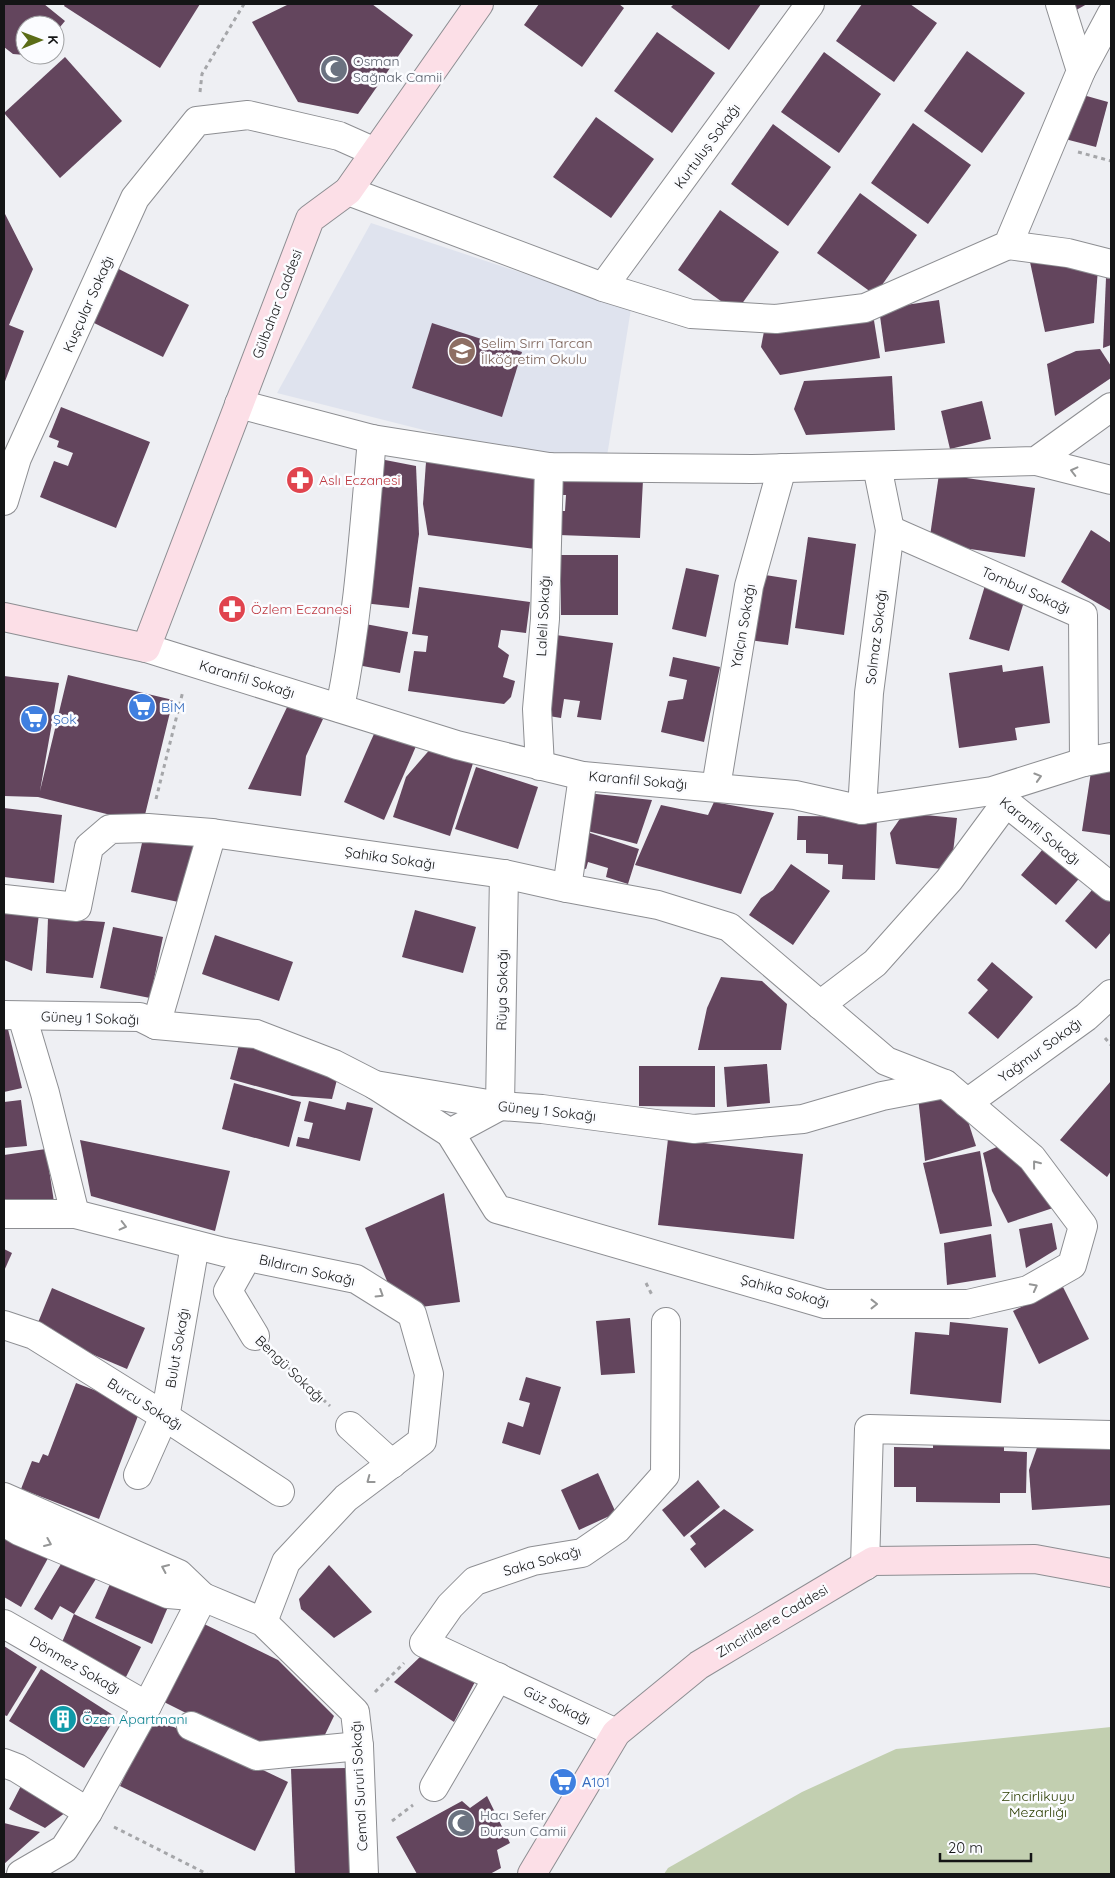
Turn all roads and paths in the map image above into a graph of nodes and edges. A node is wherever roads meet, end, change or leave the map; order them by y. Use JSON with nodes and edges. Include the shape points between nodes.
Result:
{"nodes":[{"id":1,"x":244,"y":4,"type":"edge"},
{"id":2,"x":480,"y":4,"type":"edge"},
{"id":3,"x":810,"y":4,"type":"edge"},
{"id":4,"x":1060,"y":4,"type":"edge"},
{"id":5,"x":1111,"y":15,"type":"edge"},
{"id":6,"x":1081,"y":71,"type":"junction"},
{"id":7,"x":197,"y":121,"type":"junction"},
{"id":8,"x":376,"y":152,"type":"junction"},
{"id":9,"x":348,"y":191,"type":"junction"},
{"id":10,"x":1008,"y":245,"type":"junction"},
{"id":11,"x":1111,"y":264,"type":"edge"},
{"id":12,"x":603,"y":287,"type":"junction"},
{"id":13,"x":239,"y":404,"type":"junction"},
{"id":14,"x":1111,"y":408,"type":"edge"},
{"id":15,"x":372,"y":439,"type":"junction"},
{"id":16,"x":1036,"y":461,"type":"junction"},
{"id":17,"x":877,"y":466,"type":"junction"},
{"id":18,"x":549,"y":467,"type":"junction"},
{"id":19,"x":782,"y":468,"type":"junction"},
{"id":20,"x":1111,"y":480,"type":"edge"},
{"id":21,"x":4,"y":502,"type":"edge"},
{"id":22,"x":890,"y":530,"type":"junction"},
{"id":23,"x":4,"y":618,"type":"edge"},
{"id":24,"x":54,"y":628,"type":"junction"},
{"id":25,"x":4,"y":631,"type":"edge"},
{"id":26,"x":146,"y":648,"type":"junction"},
{"id":27,"x":191,"y":661,"type":"junction"},
{"id":28,"x":340,"y":708,"type":"junction"},
{"id":29,"x":1111,"y":757,"type":"edge"},
{"id":30,"x":1084,"y":762,"type":"junction"},
{"id":31,"x":540,"y":766,"type":"junction"},
{"id":32,"x":583,"y":776,"type":"junction"},
{"id":33,"x":716,"y":787,"type":"junction"},
{"id":34,"x":998,"y":797,"type":"junction"},
{"id":35,"x":862,"y":810,"type":"junction"},
{"id":36,"x":148,"y":828,"type":"junction"},
{"id":37,"x":212,"y":833,"type":"junction"},
{"id":38,"x":504,"y":874,"type":"junction"},
{"id":39,"x":1111,"y":887,"type":"edge"},
{"id":40,"x":567,"y":888,"type":"junction"},
{"id":41,"x":4,"y":899,"type":"edge"},
{"id":42,"x":1111,"y":994,"type":"edge"},
{"id":43,"x":820,"y":1005,"type":"junction"},
{"id":44,"x":13,"y":1016,"type":"edge"},
{"id":45,"x":156,"y":1025,"type":"junction"},
{"id":46,"x":945,"y":1084,"type":"junction"},
{"id":47,"x":376,"y":1085,"type":"junction"},
{"id":48,"x":967,"y":1103,"type":"junction"},
{"id":49,"x":500,"y":1106,"type":"junction"},
{"id":50,"x":450,"y":1133,"type":"junction"},
{"id":51,"x":4,"y":1214,"type":"edge"},
{"id":52,"x":76,"y":1214,"type":"junction"},
{"id":53,"x":195,"y":1245,"type":"junction"},
{"id":54,"x":247,"y":1257,"type":"junction"},
{"id":55,"x":666,"y":1322,"type":"dead end"},
{"id":56,"x":4,"y":1326,"type":"edge"},
{"id":57,"x":255,"y":1336,"type":"joint"},
{"id":58,"x":164,"y":1416,"type":"junction"},
{"id":59,"x":350,"y":1426,"type":"joint"},
{"id":60,"x":1111,"y":1435,"type":"edge"},
{"id":61,"x":392,"y":1464,"type":"junction"},
{"id":62,"x":138,"y":1475,"type":"dead end"},
{"id":63,"x":280,"y":1492,"type":"dead end"},
{"id":64,"x":4,"y":1496,"type":"edge"},
{"id":65,"x":4,"y":1522,"type":"edge"},
{"id":66,"x":866,"y":1566,"type":"junction"},
{"id":67,"x":1111,"y":1573,"type":"edge"},
{"id":68,"x":203,"y":1597,"type":"junction"},
{"id":69,"x":264,"y":1622,"type":"junction"},
{"id":70,"x":4,"y":1624,"type":"edge"},
{"id":71,"x":424,"y":1643,"type":"junction"},
{"id":72,"x":498,"y":1678,"type":"junction"},
{"id":73,"x":147,"y":1706,"type":"junction"},
{"id":74,"x":356,"y":1712,"type":"junction"},
{"id":75,"x":191,"y":1726,"type":"dead end"},
{"id":76,"x":616,"y":1733,"type":"junction"},
{"id":77,"x":359,"y":1746,"type":"junction"},
{"id":78,"x":4,"y":1763,"type":"edge"},
{"id":79,"x":434,"y":1787,"type":"dead end"},
{"id":80,"x":88,"y":1812,"type":"junction"},
{"id":81,"x":113,"y":1827,"type":"dead end"},
{"id":82,"x":21,"y":1874,"type":"edge"},
{"id":83,"x":207,"y":1874,"type":"edge"},
{"id":84,"x":364,"y":1874,"type":"edge"},
{"id":85,"x":532,"y":1874,"type":"edge"}],
"edges":[{"from":1,"to":7,"type":"path","via":[[202,74]]},
{"from":2,"to":8,"type":"street","name":"Gülbahar Caddesi"},
{"from":3,"to":12,"type":"street","name":"Kurtuluş Sokağı"},
{"from":4,"to":6,"type":"street"},
{"from":5,"to":6,"type":"street"},
{"from":6,"to":10,"type":"street"},
{"from":7,"to":8,"type":"street","via":[[248,115],[339,136]]},
{"from":7,"to":21,"type":"street","name":"Kuşçular Sokağı","via":[[136,198],[17,458]]},
{"from":8,"to":9,"type":"street","name":"Gülbahar Caddesi"},
{"from":9,"to":12,"type":"street"},
{"from":9,"to":13,"type":"street","name":"Gülbahar Caddesi","via":[[310,219]]},
{"from":10,"to":11,"type":"street","via":[[1068,253]]},
{"from":10,"to":12,"type":"street","via":[[865,308],[776,319],[691,314]]},
{"from":13,"to":15,"type":"street"},
{"from":13,"to":26,"type":"street","name":"Gülbahar Caddesi"},
{"from":14,"to":16,"type":"street"},
{"from":15,"to":18,"type":"street"},
{"from":15,"to":28,"type":"street","via":[[361,564]]},
{"from":16,"to":17,"type":"street"},
{"from":20,"to":16,"type":"street","one_way":true},
{"from":17,"to":19,"type":"street"},
{"from":17,"to":22,"type":"street","name":"Solmaz Sokağı"},
{"from":18,"to":19,"type":"street"},
{"from":18,"to":31,"type":"street","name":"Laleli Sokağı","via":[[545,619],[537,709]]},
{"from":19,"to":33,"type":"street","name":"Yalçın Sokağı","via":[[749,586]]},
{"from":22,"to":30,"type":"street","name":"Tombul Sokağı","via":[[1083,615]]},
{"from":22,"to":35,"type":"street","name":"Solmaz Sokağı","via":[[869,693]]},
{"from":23,"to":24,"type":"street"},
{"from":24,"to":25,"type":"street"},
{"from":24,"to":26,"type":"street"},
{"from":26,"to":27,"type":"street","name":"Karanfil Sokağı"},
{"from":27,"to":28,"type":"street","name":"Karanfil Sokağı"},
{"from":27,"to":36,"type":"path"},
{"from":28,"to":31,"type":"street","name":"Karanfil Sokağı","via":[[458,746]]},
{"from":29,"to":30,"type":"street"},
{"from":34,"to":30,"type":"street","one_way":true},
{"from":31,"to":32,"type":"street","name":"Karanfil Sokağı"},
{"from":32,"to":33,"type":"street","name":"Karanfil Sokağı"},
{"from":32,"to":40,"type":"street"},
{"from":33,"to":35,"type":"street","name":"Karanfil Sokağı","via":[[795,795]]},
{"from":34,"to":35,"type":"street","name":"Karanfil Sokağı"},
{"from":34,"to":39,"type":"street","name":"Karanfil Sokağı"},
{"from":34,"to":43,"type":"street","via":[[949,880],[875,963]]},
{"from":36,"to":37,"type":"street","name":"Şahika Sokağı"},
{"from":36,"to":41,"type":"street","name":"Şahika Sokağı","via":[[110,829],[89,847],[77,908]]},
{"from":37,"to":38,"type":"street","name":"Şahika Sokağı"},
{"from":37,"to":45,"type":"street","name":"Güney 1 Sokağı"},
{"from":38,"to":40,"type":"street","name":"Şahika Sokağı"},
{"from":38,"to":49,"type":"street","name":"Rüya Sokağı"},
{"from":40,"to":43,"type":"street","name":"Şahika Sokağı","via":[[658,905],[729,927]]},
{"from":42,"to":48,"type":"street","name":"Yağmur Sokağı","via":[[1086,1018]]},
{"from":43,"to":46,"type":"street","name":"Şahika Sokağı","via":[[886,1061]]},
{"from":44,"to":45,"type":"street","name":"Güney 1 Sokağı","via":[[140,1017]]},
{"from":44,"to":52,"type":"street","via":[[45,1093]]},
{"from":45,"to":47,"type":"street","name":"Güney 1 Sokağı","via":[[256,1034],[334,1064]]},
{"from":46,"to":48,"type":"street","name":"Şahika Sokağı"},
{"from":46,"to":49,"type":"street","name":"Güney 1 Sokağı","via":[[882,1096],[803,1119],[694,1129]]},
{"from":47,"to":49,"type":"street","name":"Güney 1 Sokağı"},
{"from":47,"to":50,"type":"street","name":"Şahika Sokağı"},
{"from":50,"to":48,"type":"street","name":"Şahika Sokağı","one_way":true,"via":[[496,1209],[825,1304],[968,1304],[1028,1290],[1072,1265],[1083,1226],[1032,1158]]},
{"from":49,"to":50,"type":"street"},
{"from":51,"to":52,"type":"street","name":"Bıldırcın Sokağı"},
{"from":52,"to":53,"type":"street","name":"Bıldırcın Sokağı","one_way":true},
{"from":53,"to":54,"type":"street","name":"Bıldırcın Sokağı"},
{"from":53,"to":58,"type":"street","name":"Bulut Sokağı"},
{"from":54,"to":57,"type":"street","name":"Bengü Sokağı","via":[[228,1291]]},
{"from":54,"to":61,"type":"street","name":"Bıldırcın Sokağı","one_way":true,"via":[[356,1279],[412,1314],[429,1374],[422,1441]]},
{"from":55,"to":71,"type":"street","name":"Saka Sokağı","via":[[665,1475],[617,1529],[582,1553],[533,1561],[475,1581],[450,1606]]},
{"from":56,"to":58,"type":"street","name":"Burcu Sokağı","via":[[34,1335]]},
{"from":57,"to":59,"type":"path","name":"Bengü Sokağı"},
{"from":58,"to":62,"type":"street","name":"Bulut Sokağı"},
{"from":58,"to":63,"type":"street","name":"Burcu Sokağı"},
{"from":59,"to":61,"type":"street"},
{"from":60,"to":66,"type":"street","via":[[869,1429]]},
{"from":61,"to":69,"type":"street","name":"Bıldırcın Sokağı","one_way":true,"via":[[346,1498],[286,1562]]},
{"from":68,"to":64,"type":"street","name":"Cemal Sururi Sokağı","one_way":true,"via":[[179,1574]]},
{"from":65,"to":68,"type":"street","name":"Cemal Sururi Sokağı","one_way":true,"via":[[168,1594]]},
{"from":66,"to":67,"type":"street","name":"Zincirlidere Caddesi","via":[[872,1561],[1035,1558]]},
{"from":66,"to":76,"type":"street","name":"Zincirlidere Caddesi","via":[[699,1665]]},
{"from":68,"to":69,"type":"street","name":"Cemal Sururi Sokağı"},
{"from":68,"to":73,"type":"street"},
{"from":69,"to":74,"type":"street","name":"Cemal Sururi Sokağı"},
{"from":70,"to":73,"type":"street","name":"Dönmez Sokağı"},
{"from":71,"to":72,"type":"street","name":"Güz Sokağı"},
{"from":71,"to":74,"type":"path"},
{"from":72,"to":76,"type":"street","name":"Güz Sokağı"},
{"from":72,"to":79,"type":"street"},
{"from":73,"to":80,"type":"street"},
{"from":74,"to":77,"type":"street","name":"Cemal Sururi Sokağı"},
{"from":75,"to":77,"type":"street","via":[[257,1756]]},
{"from":76,"to":85,"type":"street","name":"Zincirlidere Caddesi"},
{"from":77,"to":84,"type":"street","name":"Cemal Sururi Sokağı"},
{"from":78,"to":80,"type":"street"},
{"from":80,"to":82,"type":"street","via":[[64,1849]]},
{"from":81,"to":83,"type":"path"}]}
